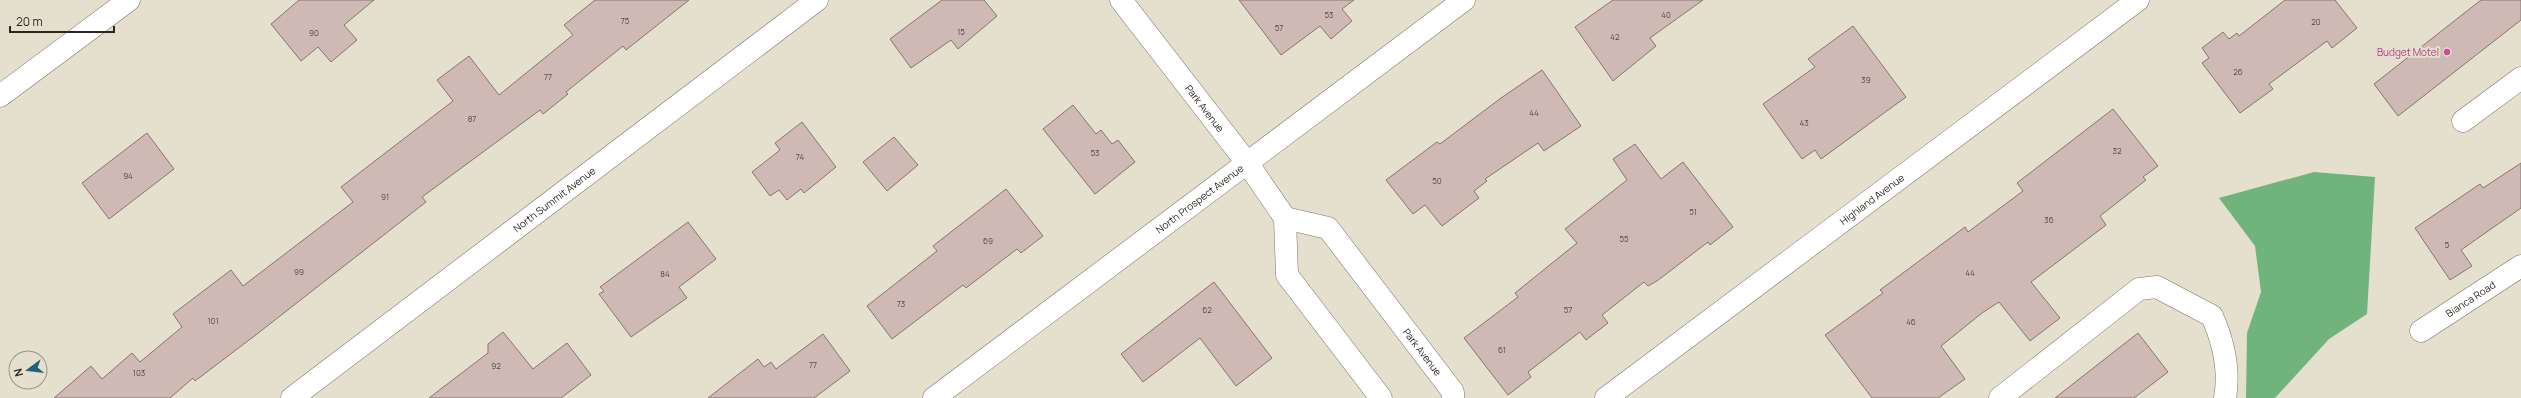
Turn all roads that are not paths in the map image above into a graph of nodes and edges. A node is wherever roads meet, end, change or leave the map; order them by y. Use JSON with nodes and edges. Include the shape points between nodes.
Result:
{"nodes":[{"id":1,"x":129,"y":0,"type":"edge"},
{"id":2,"x":817,"y":0,"type":"edge"},
{"id":3,"x":1122,"y":0,"type":"edge"},
{"id":4,"x":1464,"y":0,"type":"edge"},
{"id":5,"x":2138,"y":0,"type":"edge"},
{"id":6,"x":2521,"y":78,"type":"edge"},
{"id":7,"x":0,"y":96,"type":"edge"},
{"id":8,"x":2463,"y":121,"type":"dead end"},
{"id":9,"x":1248,"y":164,"type":"junction"},
{"id":10,"x":1286,"y":218,"type":"junction"},
{"id":11,"x":2521,"y":266,"type":"edge"},
{"id":12,"x":2421,"y":331,"type":"dead end"},
{"id":13,"x":292,"y":398,"type":"edge"},
{"id":14,"x":934,"y":398,"type":"edge"},
{"id":15,"x":1381,"y":398,"type":"edge"},
{"id":16,"x":1453,"y":398,"type":"edge"},
{"id":17,"x":1606,"y":398,"type":"edge"},
{"id":18,"x":2000,"y":398,"type":"edge"},
{"id":19,"x":2225,"y":398,"type":"edge"}],
"edges":[{"from":1,"to":7,"type":"street"},
{"from":2,"to":13,"type":"street","name":"North Summit Avenue"},
{"from":3,"to":9,"type":"street","name":"Park Avenue"},
{"from":4,"to":9,"type":"street","name":"North Prospect Avenue"},
{"from":5,"to":17,"type":"street","name":"Highland Avenue"},
{"from":6,"to":8,"type":"street"},
{"from":9,"to":10,"type":"street","name":"Park Avenue"},
{"from":9,"to":14,"type":"street","name":"North Prospect Avenue"},
{"from":10,"to":15,"type":"street","via":[[1287,275]]},
{"from":10,"to":16,"type":"street","name":"Park Avenue","via":[[1328,228],[1452,392]]},
{"from":11,"to":12,"type":"street","name":"Bianca Road"},
{"from":18,"to":19,"type":"street","via":[[2139,289],[2157,287],[2212,316],[2221,338],[2226,367]]}]}
